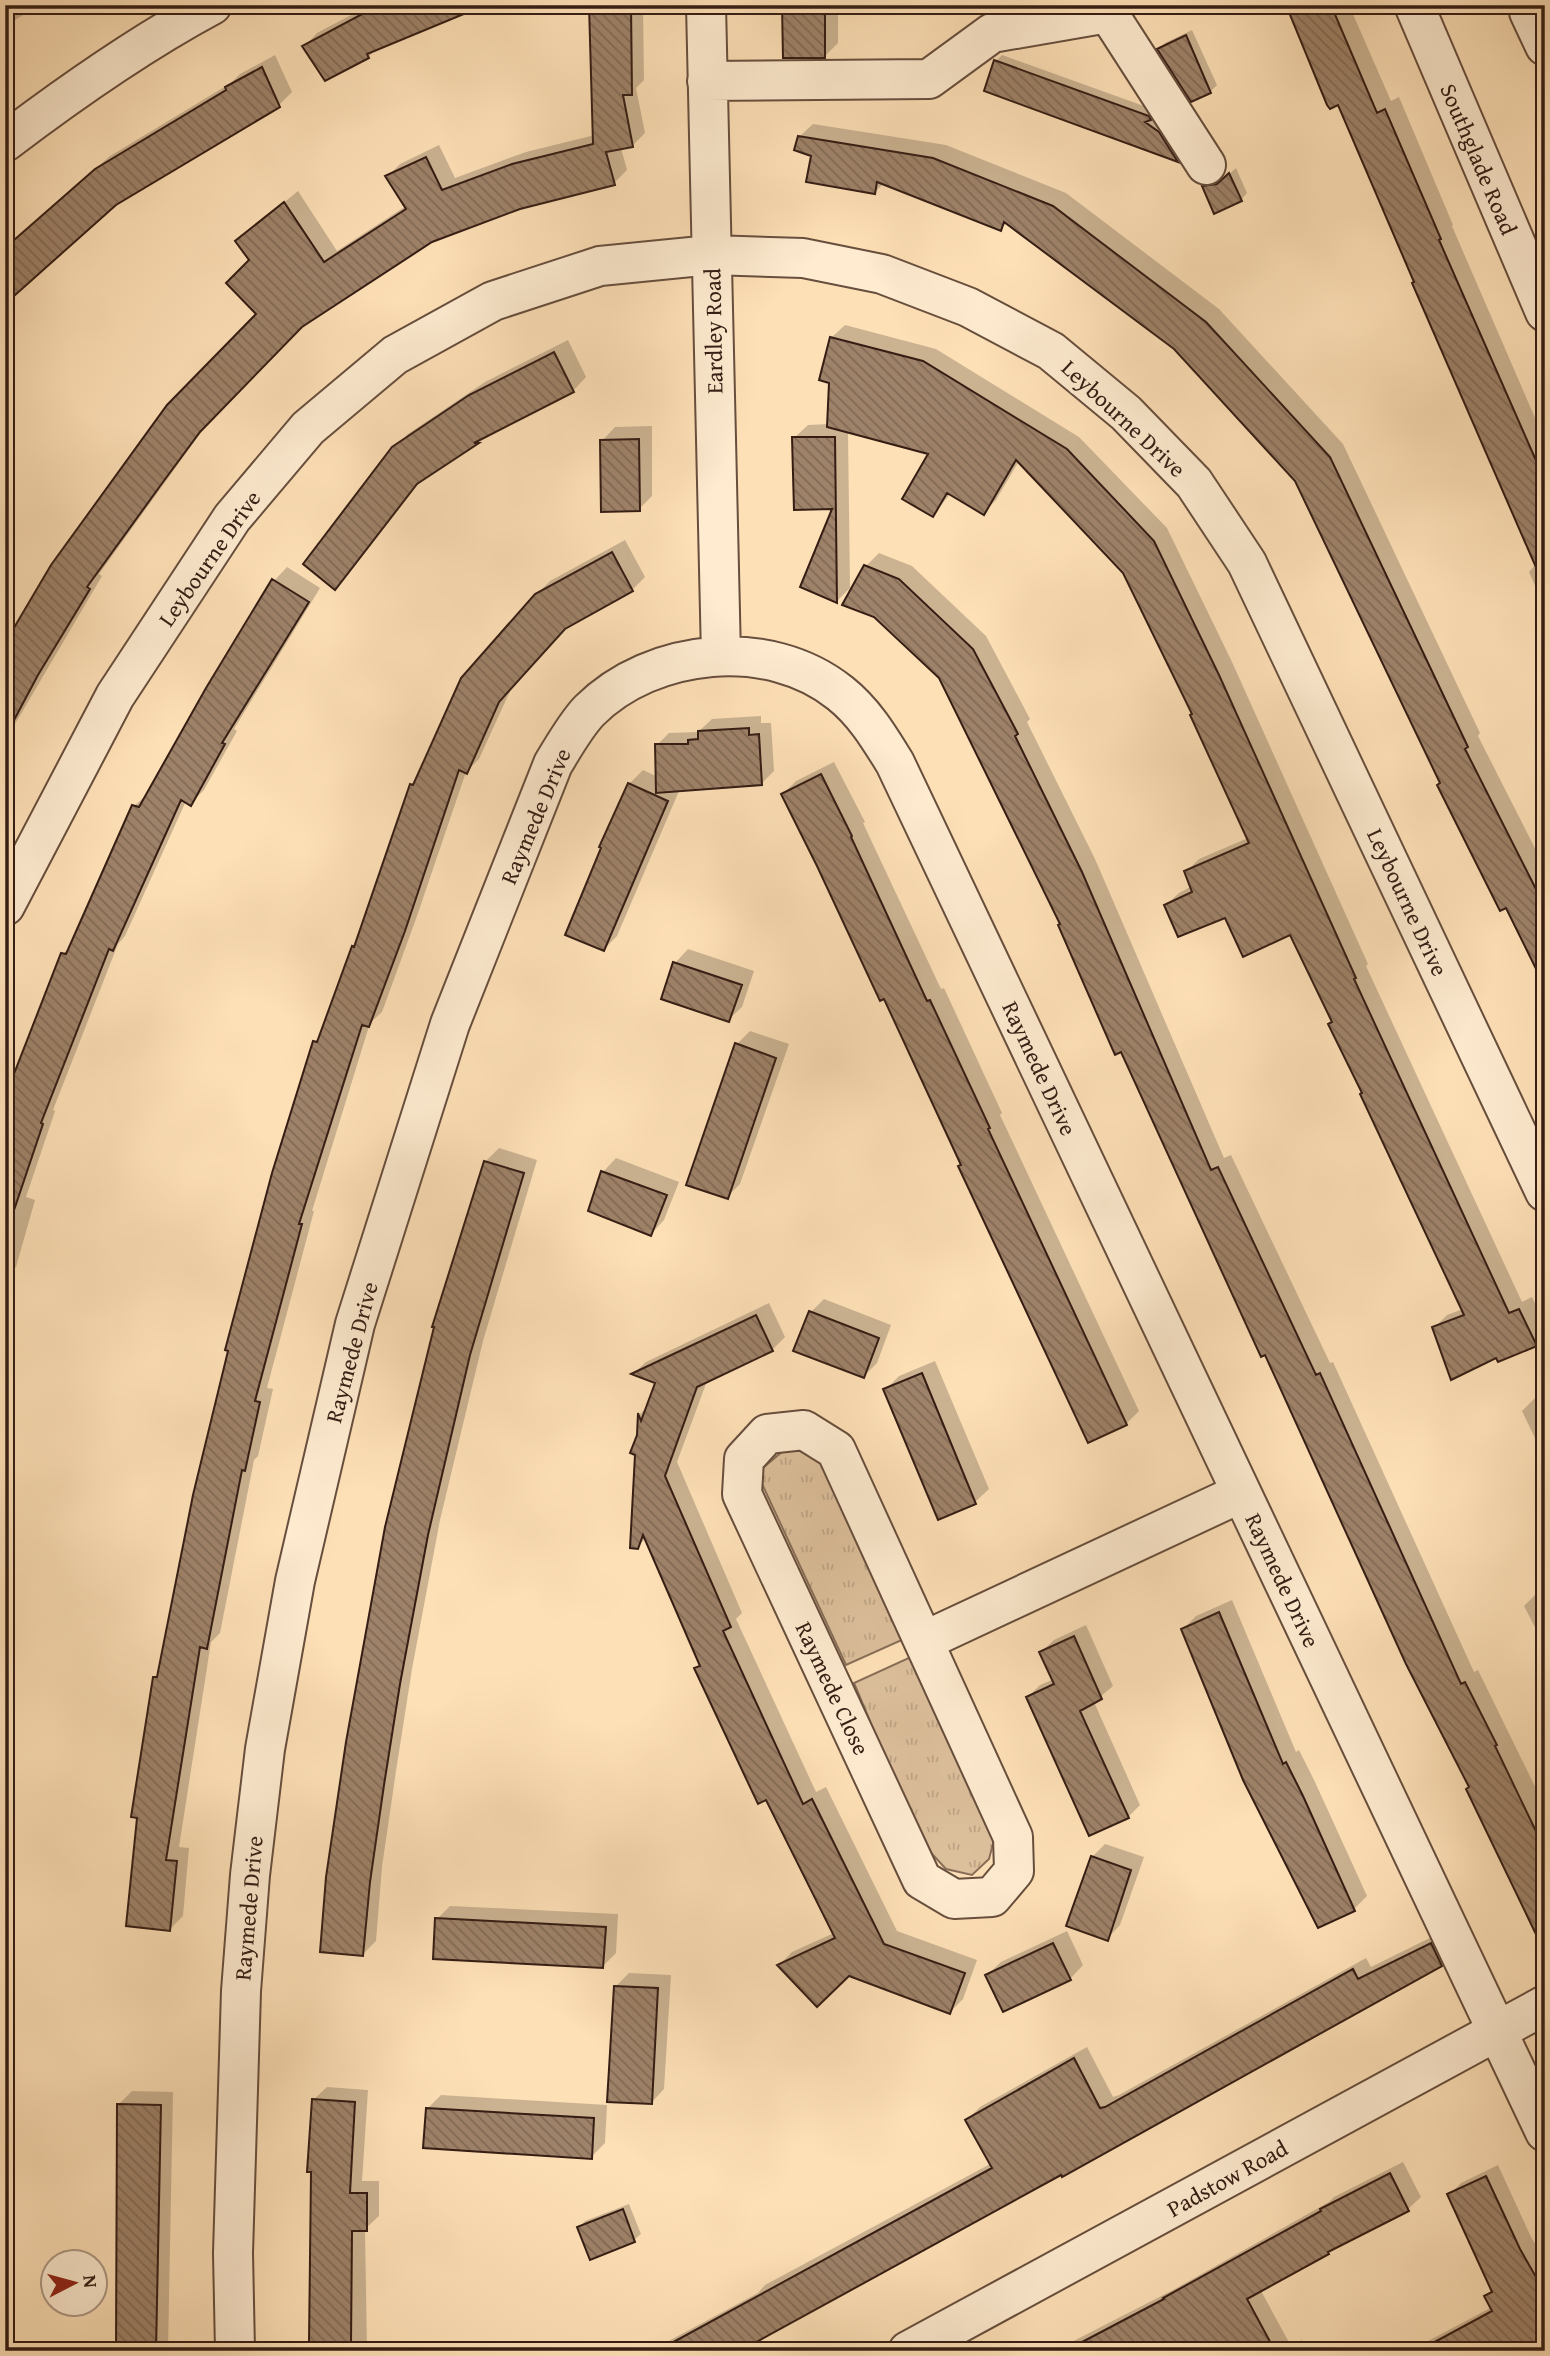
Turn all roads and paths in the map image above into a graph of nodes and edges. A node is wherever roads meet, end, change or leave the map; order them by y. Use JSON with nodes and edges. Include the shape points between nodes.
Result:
{"nodes":[{"id":1,"x":212,"y":5,"type":"edge"},
{"id":2,"x":706,"y":5,"type":"edge"},
{"id":3,"x":1414,"y":5,"type":"edge"},
{"id":4,"x":1535,"y":5,"type":"edge"},
{"id":5,"x":1545,"y":46,"type":"edge"},
{"id":6,"x":707,"y":80,"type":"junction"},
{"id":7,"x":5,"y":142,"type":"edge"},
{"id":8,"x":1206,"y":165,"type":"dead end"},
{"id":9,"x":711,"y":255,"type":"junction"},
{"id":10,"x":1545,"y":312,"type":"edge"},
{"id":11,"x":721,"y":656,"type":"junction"},
{"id":12,"x":5,"y":906,"type":"edge"},
{"id":13,"x":1545,"y":1192,"type":"edge"},
{"id":14,"x":1241,"y":1493,"type":"junction"},
{"id":15,"x":924,"y":1642,"type":"junction"},
{"id":16,"x":1545,"y":2005,"type":"edge"},
{"id":17,"x":1497,"y":2031,"type":"junction"},
{"id":18,"x":1545,"y":2132,"type":"edge"},
{"id":19,"x":235,"y":2351,"type":"edge"},
{"id":20,"x":908,"y":2351,"type":"edge"}],
"edges":[{"from":1,"to":7,"type":"street","via":[[75,90]]},
{"from":2,"to":6,"type":"street","name":"Eardley Road"},
{"from":3,"to":10,"type":"street","name":"Southglade Road"},
{"from":4,"to":5,"type":"street","via":[[1529,12]]},
{"from":6,"to":8,"type":"street","via":[[929,79],[992,33],[1108,13]]},
{"from":6,"to":9,"type":"street","name":"Eardley Road"},
{"from":9,"to":11,"type":"street","name":"Eardley Road"},
{"from":9,"to":12,"type":"street","name":"Leybourne Drive","via":[[600,266],[493,301],[395,355],[308,428],[232,517],[115,696]]},
{"from":9,"to":13,"type":"street","name":"Leybourne Drive","via":[[803,258],[882,274],[968,307],[1051,351],[1126,413],[1194,483],[1247,563]]},
{"from":11,"to":14,"type":"street","name":"Raymede Drive","via":[[764,660],[807,673],[839,692],[872,724],[895,763]]},
{"from":11,"to":19,"type":"street","name":"Raymede Drive","via":[[681,661],[612,692],[589,712],[553,764],[450,1024],[355,1324],[295,1581],[265,1749],[250,1875],[241,1991],[233,2239]]},
{"from":14,"to":15,"type":"street"},
{"from":14,"to":17,"type":"street","name":"Raymede Drive"},
{"from":15,"to":15,"type":"street","name":"Raymede Close","via":[[1013,1837],[1014,1871],[992,1896],[954,1899],[922,1880],[743,1494],[744,1459],[767,1434],[804,1430],[836,1450]]},
{"from":16,"to":17,"type":"street","name":"Padstow Road"},
{"from":17,"to":18,"type":"street","name":"Raymede Drive"},
{"from":17,"to":20,"type":"street","name":"Padstow Road"}]}
